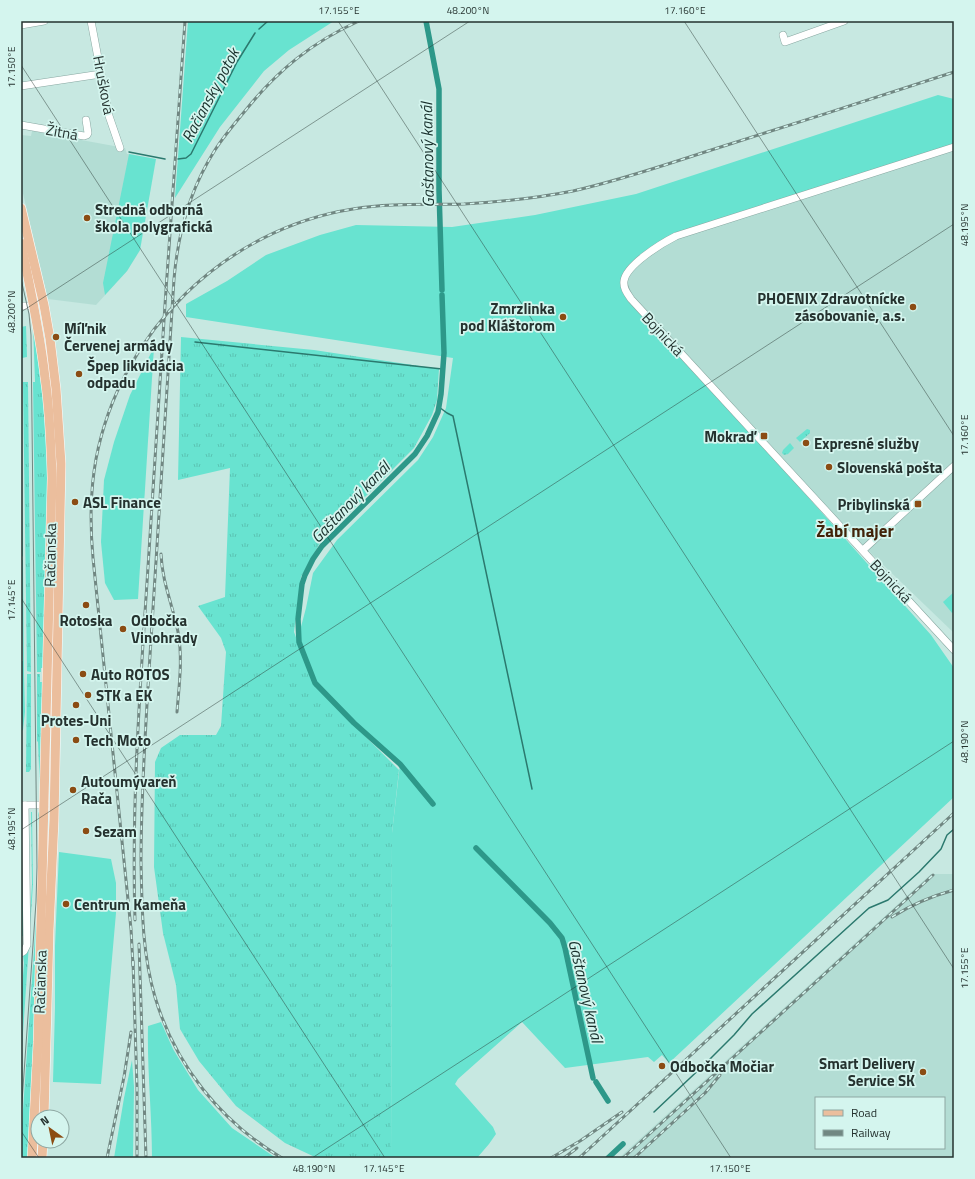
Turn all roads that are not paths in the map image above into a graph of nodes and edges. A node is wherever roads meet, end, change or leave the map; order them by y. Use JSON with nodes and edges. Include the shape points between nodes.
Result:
{"nodes":[{"id":1,"x":44,"y":21,"type":"edge"},
{"id":2,"x":91,"y":21,"type":"edge"},
{"id":3,"x":844,"y":21,"type":"edge"},
{"id":4,"x":21,"y":25,"type":"edge"},
{"id":5,"x":783,"y":36,"type":"dead end"},
{"id":6,"x":101,"y":74,"type":"junction"},
{"id":7,"x":21,"y":86,"type":"edge"},
{"id":8,"x":86,"y":120,"type":"dead end"},
{"id":9,"x":21,"y":125,"type":"edge"},
{"id":10,"x":954,"y":146,"type":"edge"},
{"id":11,"x":120,"y":148,"type":"dead end"},
{"id":12,"x":21,"y":208,"type":"edge"},
{"id":13,"x":21,"y":243,"type":"edge"},
{"id":14,"x":44,"y":305,"type":"junction"},
{"id":15,"x":21,"y":306,"type":"edge"},
{"id":16,"x":34,"y":306,"type":"junction"},
{"id":17,"x":954,"y":466,"type":"edge"},
{"id":18,"x":863,"y":550,"type":"junction"},
{"id":19,"x":954,"y":650,"type":"edge"},
{"id":20,"x":54,"y":793,"type":"junction"},
{"id":21,"x":23,"y":805,"type":"edge"},
{"id":22,"x":45,"y":805,"type":"junction"},
{"id":23,"x":54,"y":820,"type":"junction"},
{"id":24,"x":21,"y":953,"type":"edge"},
{"id":25,"x":44,"y":1109,"type":"edge"},
{"id":26,"x":32,"y":1158,"type":"edge"}],
"edges":[{"from":1,"to":4,"type":"street"},
{"from":2,"to":6,"type":"street","name":"Hrušková"},
{"from":3,"to":5,"type":"street","via":[[785,42]]},
{"from":6,"to":7,"type":"street"},
{"from":6,"to":11,"type":"street","name":"Hrušková","via":[[109,116]]},
{"from":8,"to":9,"type":"street","name":"Žitná","via":[[88,133],[84,136]]},
{"from":10,"to":18,"type":"street","name":"Bojnická","via":[[676,236],[640,259],[624,280],[626,291],[631,298]]},
{"from":12,"to":14,"type":"main road","name":"Račianska"},
{"from":13,"to":16,"type":"main road","name":"Račianska"},
{"from":14,"to":16,"type":"main road"},
{"from":14,"to":20,"type":"main road","name":"Račianska","via":[[55,377],[61,464]]},
{"from":15,"to":16,"type":"street"},
{"from":16,"to":22,"type":"main road","name":"Račianska","via":[[47,394],[52,478]]},
{"from":17,"to":18,"type":"street"},
{"from":18,"to":19,"type":"street","name":"Bojnická"},
{"from":20,"to":22,"type":"main road"},
{"from":20,"to":23,"type":"main road","name":"Račianska"},
{"from":21,"to":22,"type":"street"},
{"from":21,"to":24,"type":"street","name":"Račianska","via":[[27,945]]},
{"from":22,"to":23,"type":"main road"},
{"from":22,"to":26,"type":"main road","name":"Račianska","via":[[38,1050]]},
{"from":23,"to":25,"type":"main road","name":"Račianska"}]}
